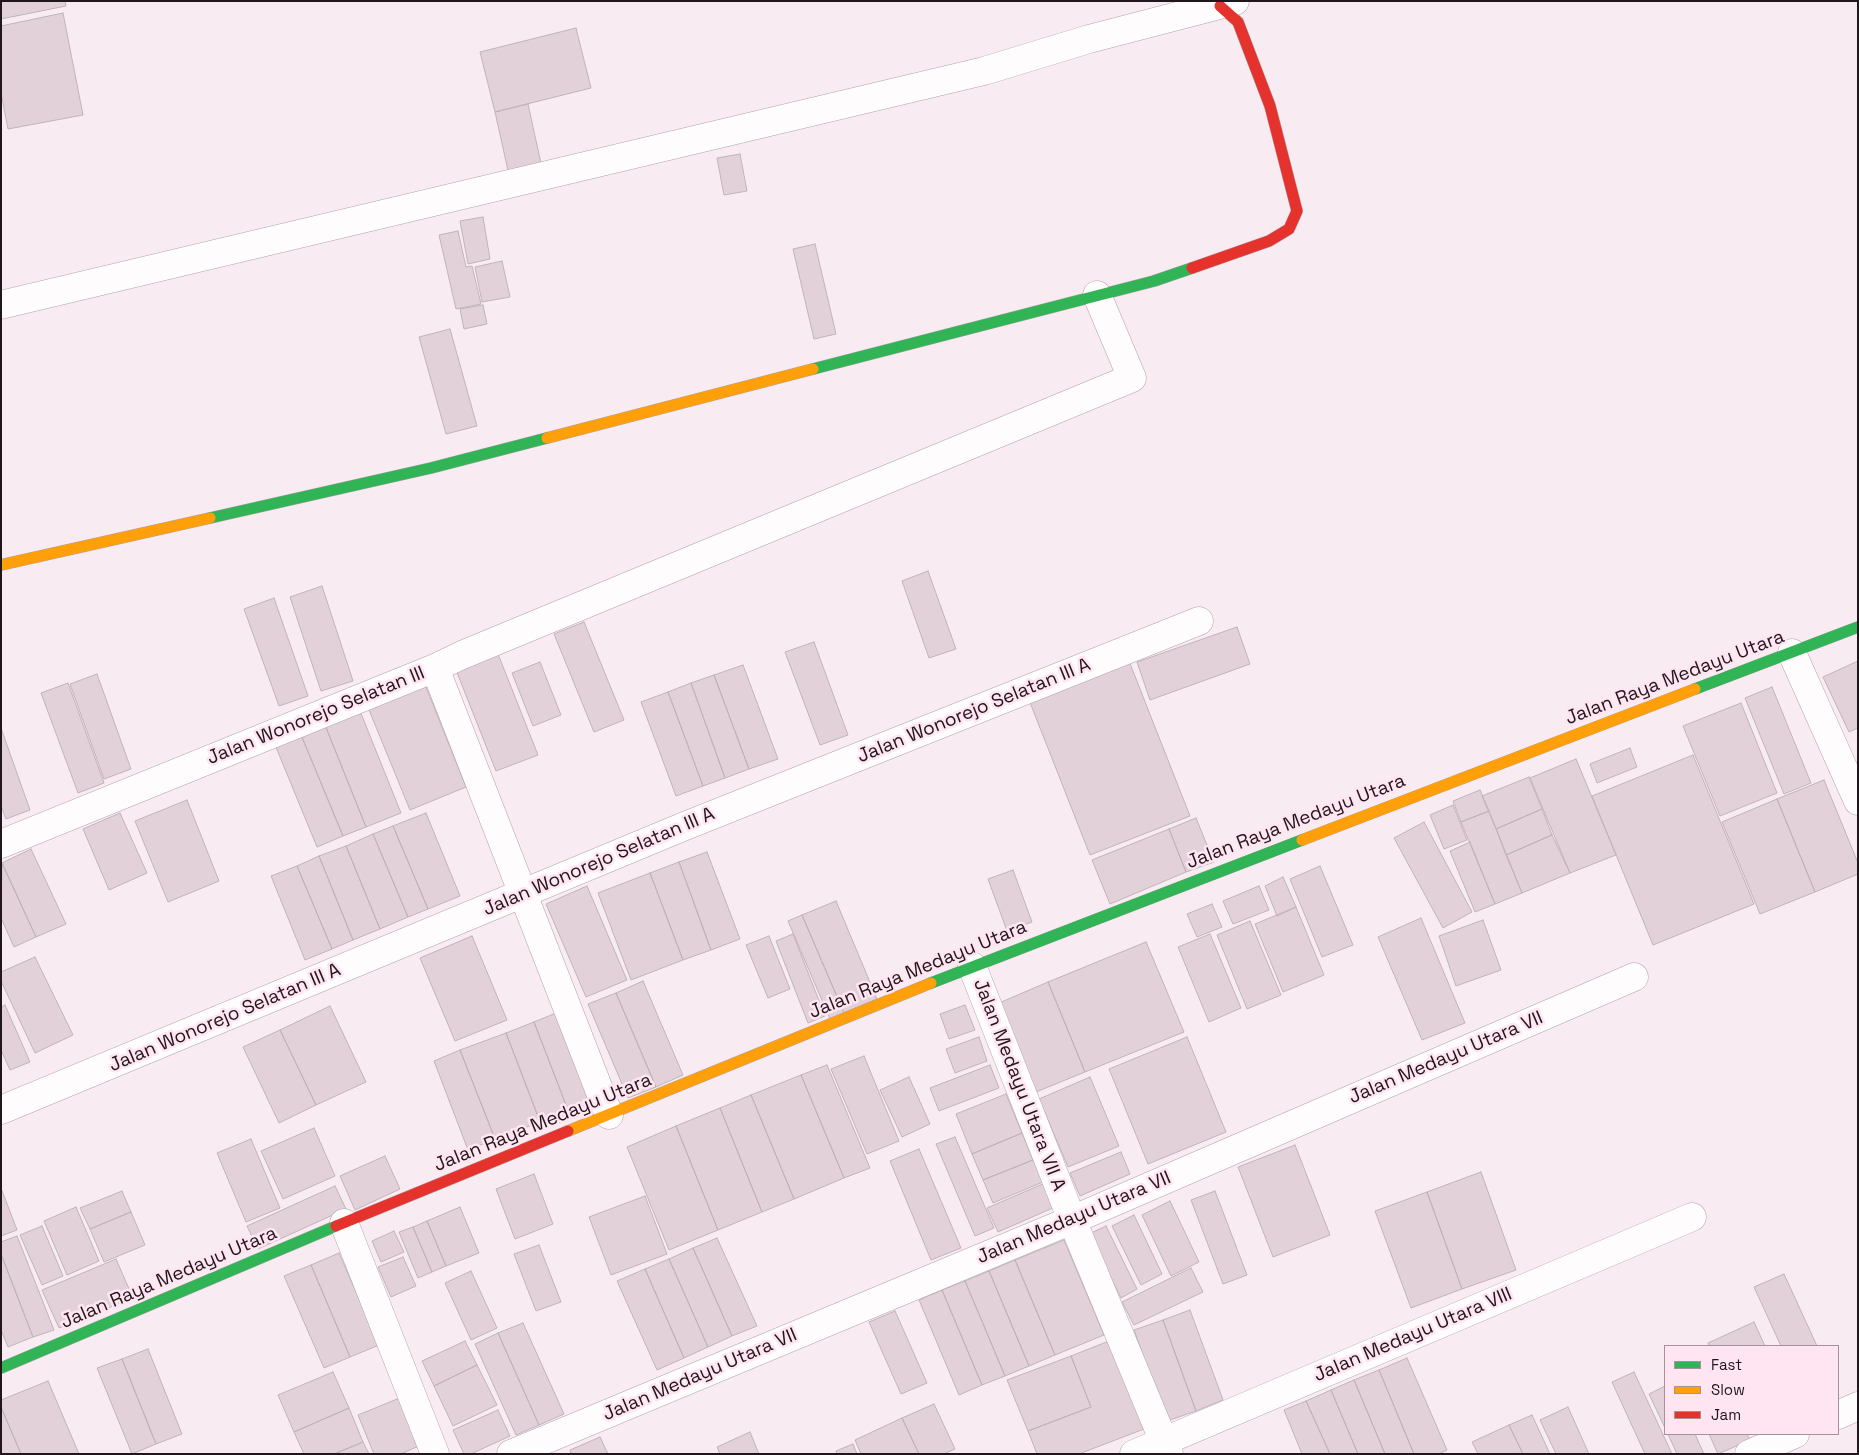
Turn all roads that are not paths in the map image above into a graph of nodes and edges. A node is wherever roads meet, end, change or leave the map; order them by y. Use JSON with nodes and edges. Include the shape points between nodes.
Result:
{"nodes":[{"id":1,"x":1228,"y":4,"type":"edge"},
{"id":2,"x":1097,"y":295,"type":"junction"},
{"id":3,"x":1,"y":305,"type":"edge"},
{"id":4,"x":1,"y":565,"type":"edge"},
{"id":5,"x":1199,"y":621,"type":"dead end"},
{"id":6,"x":1858,"y":626,"type":"edge"},
{"id":7,"x":1792,"y":653,"type":"junction"},
{"id":8,"x":435,"y":668,"type":"junction"},
{"id":9,"x":1858,"y":801,"type":"edge"},
{"id":10,"x":1,"y":844,"type":"edge"},
{"id":11,"x":523,"y":894,"type":"junction"},
{"id":12,"x":972,"y":966,"type":"junction"},
{"id":13,"x":1634,"y":978,"type":"dead end"},
{"id":14,"x":1,"y":1110,"type":"edge"},
{"id":15,"x":609,"y":1115,"type":"junction"},
{"id":16,"x":1692,"y":1217,"type":"dead end"},
{"id":17,"x":1072,"y":1220,"type":"junction"},
{"id":18,"x":344,"y":1223,"type":"junction"},
{"id":19,"x":1,"y":1368,"type":"edge"},
{"id":20,"x":1858,"y":1406,"type":"edge"},
{"id":21,"x":1839,"y":1415,"type":"edge"},
{"id":22,"x":1793,"y":1435,"type":"edge"},
{"id":23,"x":1166,"y":1447,"type":"edge"},
{"id":24,"x":435,"y":1454,"type":"edge"},
{"id":25,"x":511,"y":1454,"type":"edge"},
{"id":26,"x":1134,"y":1454,"type":"edge"},
{"id":27,"x":1749,"y":1454,"type":"edge"}],
"edges":[{"from":1,"to":2,"type":"street","via":[[1270,106],[1298,210],[1289,229],[1269,241],[1154,281]]},
{"from":1,"to":3,"type":"street","via":[[1089,39],[984,71]]},
{"from":2,"to":4,"type":"street","via":[[431,468]]},
{"from":2,"to":8,"type":"street","via":[[1132,378],[462,654]]},
{"from":5,"to":11,"type":"street","name":"Jalan Wonorejo Selatan III A"},
{"from":6,"to":7,"type":"street","name":"Jalan Raya Medayu Utara"},
{"from":7,"to":9,"type":"street"},
{"from":7,"to":12,"type":"street","name":"Jalan Raya Medayu Utara"},
{"from":8,"to":10,"type":"street","name":"Jalan Wonorejo Selatan III"},
{"from":8,"to":11,"type":"street","name":"Jalan Wonorejo Selatan III"},
{"from":11,"to":14,"type":"street","name":"Jalan Wonorejo Selatan III A"},
{"from":11,"to":15,"type":"street","name":"Jalan Wonorejo Selatan III"},
{"from":12,"to":15,"type":"street","name":"Jalan Raya Medayu Utara"},
{"from":12,"to":17,"type":"street","name":"Jalan Medayu Utara VII A"},
{"from":13,"to":17,"type":"street","name":"Jalan Medayu Utara VII"},
{"from":15,"to":18,"type":"street","name":"Jalan Raya Medayu Utara"},
{"from":16,"to":23,"type":"street","name":"Jalan Medayu Utara VIII"},
{"from":17,"to":23,"type":"street","name":"Jalan Medayu Utara VII A"},
{"from":17,"to":25,"type":"street","name":"Jalan Medayu Utara VII"},
{"from":18,"to":19,"type":"street","name":"Jalan Raya Medayu Utara"},
{"from":18,"to":24,"type":"street"},
{"from":20,"to":21,"type":"street"},
{"from":22,"to":27,"type":"street"},
{"from":23,"to":26,"type":"street","name":"Jalan Medayu Utara VIII"}]}
